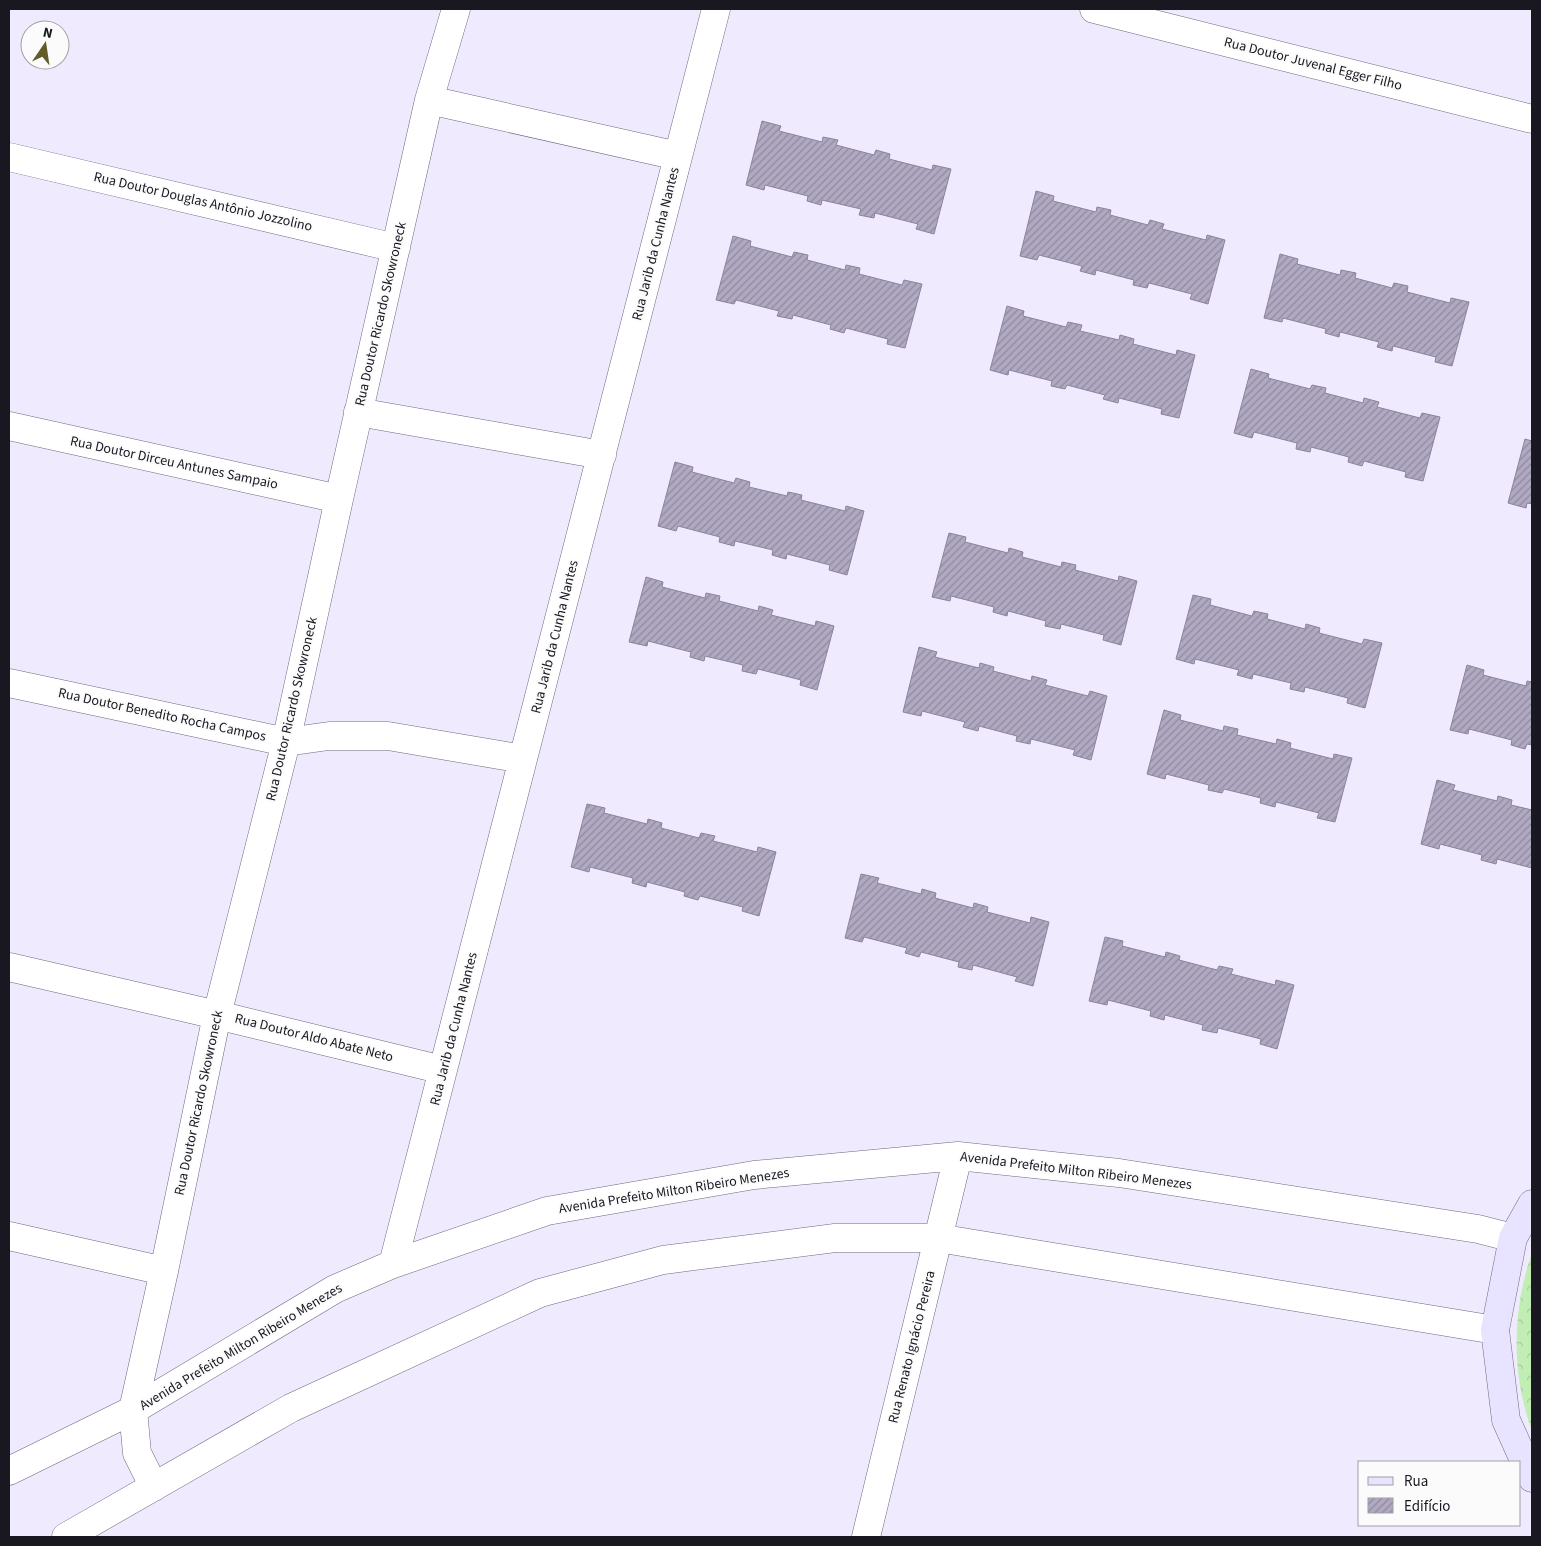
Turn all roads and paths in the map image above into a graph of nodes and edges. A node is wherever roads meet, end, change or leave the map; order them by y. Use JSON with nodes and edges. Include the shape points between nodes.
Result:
{"nodes":[{"id":1,"x":456,"y":9,"type":"edge"},
{"id":2,"x":716,"y":9,"type":"edge"},
{"id":3,"x":1094,"y":9,"type":"edge"},
{"id":4,"x":429,"y":100,"type":"junction"},
{"id":5,"x":1532,"y":119,"type":"edge"},
{"id":6,"x":678,"y":156,"type":"junction"},
{"id":7,"x":9,"y":157,"type":"edge"},
{"id":8,"x":396,"y":248,"type":"junction"},
{"id":9,"x":358,"y":412,"type":"junction"},
{"id":10,"x":9,"y":426,"type":"edge"},
{"id":11,"x":602,"y":455,"type":"junction"},
{"id":12,"x":339,"y":499,"type":"junction"},
{"id":13,"x":9,"y":682,"type":"edge"},
{"id":14,"x":286,"y":742,"type":"junction"},
{"id":15,"x":523,"y":759,"type":"junction"},
{"id":16,"x":9,"y":967,"type":"edge"},
{"id":17,"x":217,"y":1015,"type":"junction"},
{"id":18,"x":443,"y":1070,"type":"junction"},
{"id":19,"x":958,"y":1156,"type":"junction"},
{"id":20,"x":1532,"y":1204,"type":"edge"},
{"id":21,"x":9,"y":1236,"type":"edge"},
{"id":22,"x":938,"y":1238,"type":"junction"},
{"id":23,"x":1514,"y":1238,"type":"junction"},
{"id":24,"x":393,"y":1264,"type":"junction"},
{"id":25,"x":164,"y":1271,"type":"junction"},
{"id":26,"x":1495,"y":1330,"type":"junction"},
{"id":27,"x":132,"y":1410,"type":"junction"},
{"id":28,"x":9,"y":1471,"type":"edge"},
{"id":29,"x":1532,"y":1478,"type":"edge"},
{"id":30,"x":154,"y":1487,"type":"junction"},
{"id":31,"x":66,"y":1537,"type":"edge"},
{"id":32,"x":866,"y":1537,"type":"edge"}],
"edges":[{"from":1,"to":4,"type":"street","name":"Rua Doutor Ricardo Skowroneck"},
{"from":2,"to":6,"type":"street","name":"Rua Jarib da Cunha Nantes"},
{"from":3,"to":5,"type":"street","name":"Rua Doutor Juvenal Egger Filho"},
{"from":4,"to":6,"type":"street"},
{"from":4,"to":8,"type":"street","name":"Rua Doutor Ricardo Skowroneck"},
{"from":6,"to":11,"type":"street","name":"Rua Jarib da Cunha Nantes"},
{"from":7,"to":8,"type":"street","name":"Rua Doutor Douglas Antônio Jozzolino"},
{"from":8,"to":9,"type":"street","name":"Rua Doutor Ricardo Skowroneck"},
{"from":9,"to":11,"type":"street"},
{"from":9,"to":12,"type":"street","name":"Rua Doutor Ricardo Skowroneck"},
{"from":10,"to":12,"type":"street","name":"Rua Doutor Dirceu Antunes Sampaio"},
{"from":11,"to":15,"type":"street","name":"Rua Jarib da Cunha Nantes"},
{"from":12,"to":14,"type":"street","name":"Rua Doutor Ricardo Skowroneck"},
{"from":13,"to":14,"type":"street","name":"Rua Doutor Benedito Rocha Campos"},
{"from":14,"to":15,"type":"street","name":"Rua Doutor Benedito Rocha Campos","via":[[329,736],[388,736]]},
{"from":14,"to":17,"type":"street","name":"Rua Doutor Ricardo Skowroneck"},
{"from":15,"to":18,"type":"street","name":"Rua Jarib da Cunha Nantes"},
{"from":16,"to":17,"type":"street","name":"Rua Doutor Aldo Abate Neto"},
{"from":17,"to":18,"type":"street","name":"Rua Doutor Aldo Abate Neto"},
{"from":17,"to":25,"type":"street","name":"Rua Doutor Ricardo Skowroneck"},
{"from":18,"to":24,"type":"street","name":"Rua Jarib da Cunha Nantes"},
{"from":19,"to":22,"type":"street","name":"Rua Renato Ignácio Pereira"},
{"from":19,"to":23,"type":"street","name":"Avenida Prefeito Milton Ribeiro Menezes","via":[[1119,1173],[1478,1229]]},
{"from":19,"to":24,"type":"street","name":"Avenida Prefeito Milton Ribeiro Menezes","via":[[754,1175],[547,1211]]},
{"from":20,"to":23,"type":"main road"},
{"from":21,"to":25,"type":"street"},
{"from":22,"to":26,"type":"street"},
{"from":22,"to":30,"type":"street","via":[[835,1238],[663,1260],[540,1293],[291,1408]]},
{"from":22,"to":32,"type":"street","name":"Rua Renato Ignácio Pereira"},
{"from":23,"to":26,"type":"main road"},
{"from":24,"to":27,"type":"street","name":"Avenida Prefeito Milton Ribeiro Menezes","via":[[335,1289]]},
{"from":25,"to":27,"type":"street","name":"Rua Doutor Ricardo Skowroneck"},
{"from":26,"to":29,"type":"main road","via":[[1506,1420]]},
{"from":27,"to":28,"type":"street","name":"Avenida Prefeito Milton Ribeiro Menezes"},
{"from":27,"to":30,"type":"street","name":"Rua Doutor Ricardo Skowroneck","via":[[137,1452]]},
{"from":30,"to":31,"type":"street"}]}
